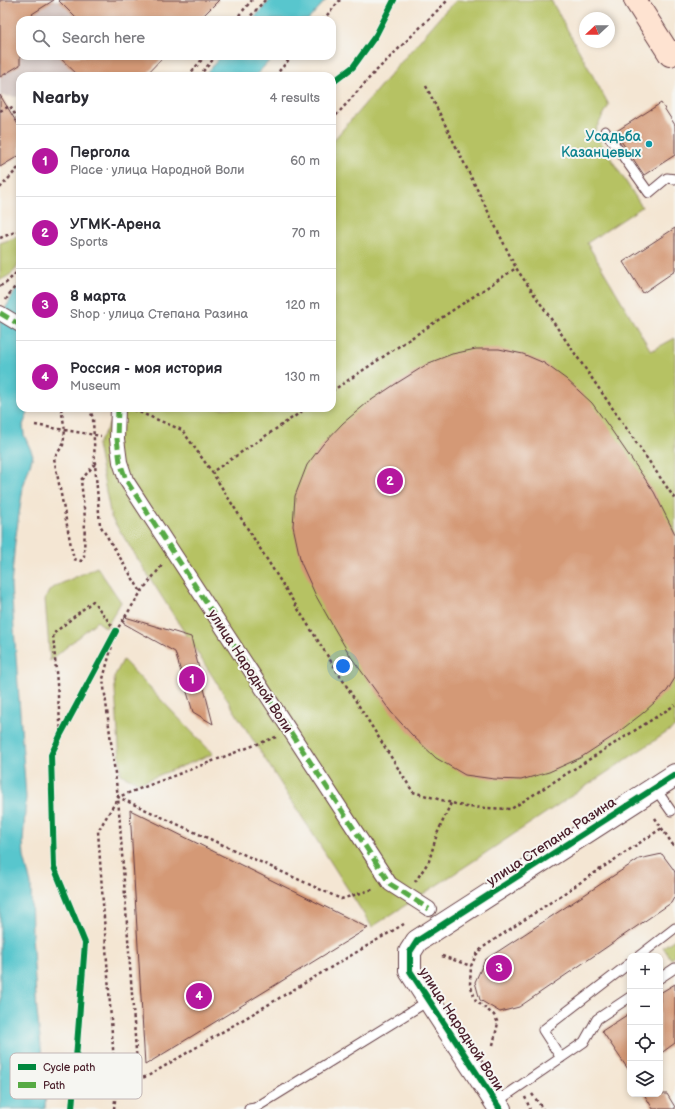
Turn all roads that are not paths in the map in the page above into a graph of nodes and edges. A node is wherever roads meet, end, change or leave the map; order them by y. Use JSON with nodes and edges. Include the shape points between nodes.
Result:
{"nodes":[{"id":1,"x":635,"y":0,"type":"edge"},
{"id":2,"x":673,"y":57,"type":"edge"},
{"id":3,"x":605,"y":131,"type":"dead end"},
{"id":4,"x":675,"y":179,"type":"edge"},
{"id":5,"x":2,"y":309,"type":"edge"},
{"id":6,"x":16,"y":321,"type":"edge"},
{"id":7,"x":118,"y":412,"type":"edge"},
{"id":8,"x":675,"y":775,"type":"edge"},
{"id":9,"x":655,"y":788,"type":"junction"},
{"id":10,"x":671,"y":811,"type":"dead end"},
{"id":11,"x":435,"y":918,"type":"junction"},
{"id":12,"x":675,"y":928,"type":"edge"},
{"id":13,"x":643,"y":953,"type":"edge"},
{"id":14,"x":627,"y":965,"type":"edge"},
{"id":15,"x":675,"y":968,"type":"edge"},
{"id":16,"x":663,"y":976,"type":"edge"},
{"id":17,"x":627,"y":999,"type":"edge"},
{"id":18,"x":428,"y":1001,"type":"junction"},
{"id":19,"x":561,"y":1058,"type":"junction"},
{"id":20,"x":498,"y":1106,"type":"edge"},
{"id":21,"x":249,"y":1109,"type":"edge"}],
"edges":[{"from":1,"to":2,"type":"main road"},
{"from":3,"to":4,"type":"lane","via":[[649,193],[667,178]]},
{"from":5,"to":6,"type":"street"},
{"from":7,"to":11,"type":"street","name":"улица Народной Воли","via":[[120,462],[126,480],[390,884],[407,894]]},
{"from":8,"to":9,"type":"street","name":"улица Степана Разина"},
{"from":9,"to":10,"type":"lane"},
{"from":9,"to":11,"type":"street","name":"улица Степана Разина"},
{"from":11,"to":18,"type":"street","name":"улица Народной Воли","via":[[410,952],[410,971]]},
{"from":12,"to":13,"type":"lane"},
{"from":14,"to":19,"type":"lane","via":[[543,1030]]},
{"from":15,"to":16,"type":"lane"},
{"from":17,"to":19,"type":"lane","via":[[596,1019],[584,1042]]},
{"from":18,"to":20,"type":"street","name":"улица Народной Воли"},
{"from":18,"to":21,"type":"lane"},
{"from":19,"to":20,"type":"lane","via":[[520,1086]]}]}
